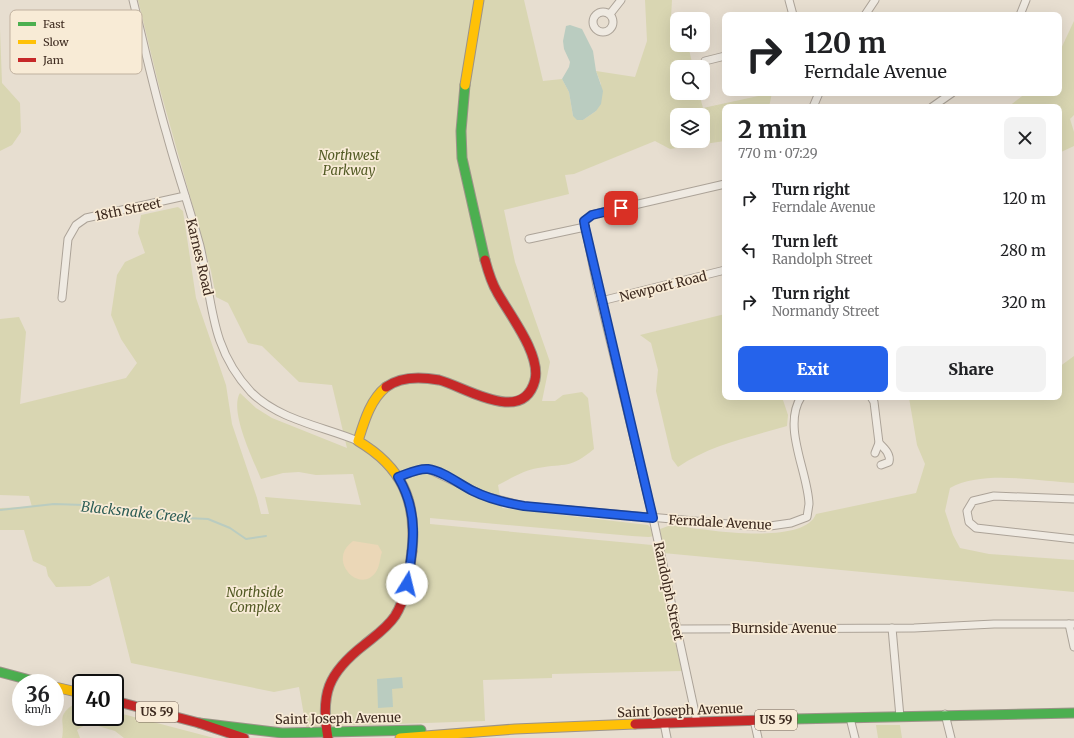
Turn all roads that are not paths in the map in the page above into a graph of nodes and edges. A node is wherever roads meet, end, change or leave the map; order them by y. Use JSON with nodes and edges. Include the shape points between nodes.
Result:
{"nodes":[{"id":1,"x":133,"y":0,"type":"edge"},
{"id":2,"x":479,"y":0,"type":"edge"},
{"id":3,"x":621,"y":0,"type":"edge"},
{"id":4,"x":789,"y":0,"type":"edge"},
{"id":5,"x":875,"y":0,"type":"edge"},
{"id":6,"x":1026,"y":0,"type":"edge"},
{"id":7,"x":135,"y":10,"type":"edge"},
{"id":8,"x":792,"y":12,"type":"edge"},
{"id":9,"x":867,"y":12,"type":"edge"},
{"id":10,"x":1021,"y":12,"type":"edge"},
{"id":11,"x":610,"y":14,"type":"dead end"},
{"id":12,"x":142,"y":37,"type":"edge"},
{"id":13,"x":722,"y":57,"type":"edge"},
{"id":14,"x":709,"y":60,"type":"edge"},
{"id":15,"x":948,"y":96,"type":"edge"},
{"id":16,"x":936,"y":104,"type":"edge"},
{"id":17,"x":722,"y":185,"type":"edge"},
{"id":18,"x":185,"y":196,"type":"junction"},
{"id":19,"x":585,"y":227,"type":"junction"},
{"id":20,"x":529,"y":239,"type":"dead end"},
{"id":21,"x":722,"y":271,"type":"edge"},
{"id":22,"x":62,"y":298,"type":"dead end"},
{"id":23,"x":601,"y":301,"type":"junction"},
{"id":24,"x":800,"y":400,"type":"edge"},
{"id":25,"x":873,"y":400,"type":"edge"},
{"id":26,"x":358,"y":441,"type":"junction"},
{"id":27,"x":879,"y":443,"type":"junction"},
{"id":28,"x":875,"y":453,"type":"dead end"},
{"id":29,"x":881,"y":465,"type":"dead end"},
{"id":30,"x":398,"y":477,"type":"junction"},
{"id":31,"x":1074,"y":499,"type":"edge"},
{"id":32,"x":653,"y":518,"type":"junction"},
{"id":33,"x":1074,"y":539,"type":"edge"},
{"id":34,"x":1071,"y":624,"type":"edge"},
{"id":35,"x":892,"y":628,"type":"junction"},
{"id":36,"x":676,"y":629,"type":"junction"},
{"id":37,"x":1074,"y":647,"type":"edge"},
{"id":38,"x":0,"y":672,"type":"edge"},
{"id":39,"x":12,"y":675,"type":"edge"},
{"id":40,"x":124,"y":703,"type":"edge"},
{"id":41,"x":1074,"y":713,"type":"edge"},
{"id":42,"x":945,"y":714,"type":"junction"},
{"id":43,"x":900,"y":717,"type":"junction"},
{"id":44,"x":850,"y":718,"type":"junction"},
{"id":45,"x":754,"y":720,"type":"junction"},
{"id":46,"x":697,"y":722,"type":"junction"},
{"id":47,"x":199,"y":723,"type":"junction"},
{"id":48,"x":664,"y":723,"type":"junction"},
{"id":49,"x":327,"y":734,"type":"edge"},
{"id":50,"x":512,"y":734,"type":"edge"},
{"id":51,"x":405,"y":736,"type":"edge"},
{"id":52,"x":244,"y":738,"type":"edge"},
{"id":53,"x":667,"y":738,"type":"edge"},
{"id":54,"x":758,"y":738,"type":"edge"},
{"id":55,"x":855,"y":738,"type":"edge"},
{"id":56,"x":950,"y":738,"type":"edge"}],
"edges":[{"from":1,"to":7,"type":"street","name":"Karnes Road"},
{"from":2,"to":26,"type":"main road","via":[[470,46],[461,150],[491,279],[535,361],[536,379],[532,389],[524,396],[503,402],[436,380],[412,379],[393,383],[376,398]]},
{"from":3,"to":11,"type":"street"},
{"from":4,"to":8,"type":"street"},
{"from":5,"to":9,"type":"street"},
{"from":6,"to":10,"type":"street"},
{"from":12,"to":18,"type":"street","name":"Karnes Road"},
{"from":13,"to":14,"type":"street"},
{"from":15,"to":16,"type":"street"},
{"from":17,"to":19,"type":"street","via":[[592,215],[584,221]]},
{"from":18,"to":22,"type":"street","name":"18th Street","via":[[86,218],[76,226],[68,239]]},
{"from":18,"to":26,"type":"street","name":"Karnes Road","via":[[200,246],[220,345],[239,378],[252,393],[280,412]]},
{"from":19,"to":20,"type":"street"},
{"from":19,"to":23,"type":"street","name":"Randolph Street"},
{"from":21,"to":23,"type":"street","name":"Newport Road"},
{"from":23,"to":32,"type":"street","name":"Randolph Street"},
{"from":24,"to":32,"type":"street","name":"Ferndale Avenue","via":[[794,423],[809,496],[807,517],[791,523],[763,527]]},
{"from":25,"to":27,"type":"street"},
{"from":26,"to":30,"type":"main road","via":[[376,452]]},
{"from":27,"to":28,"type":"street"},
{"from":27,"to":29,"type":"street","via":[[890,459]]},
{"from":30,"to":32,"type":"street","name":"Ferndale Avenue","via":[[428,469],[505,503]]},
{"from":30,"to":49,"type":"main road","via":[[410,503],[413,518],[414,535],[407,584],[394,617],[333,675],[326,690],[324,705]]},
{"from":31,"to":33,"type":"street","via":[[994,496],[973,501],[967,511],[968,522],[976,528]]},
{"from":32,"to":36,"type":"street","name":"Randolph Street"},
{"from":34,"to":35,"type":"street","name":"Burnside Avenue"},
{"from":34,"to":37,"type":"street"},
{"from":35,"to":36,"type":"street","name":"Burnside Avenue"},
{"from":35,"to":43,"type":"street"},
{"from":36,"to":46,"type":"street","name":"Randolph Street"},
{"from":38,"to":39,"type":"main road"},
{"from":40,"to":47,"type":"main road","name":"Saint Joseph Avenue","number":"US 59"},
{"from":41,"to":42,"type":"main road","name":"Saint Joseph Avenue","number":"US 59"},
{"from":42,"to":43,"type":"main road","name":"Saint Joseph Avenue","number":"US 59"},
{"from":42,"to":56,"type":"street"},
{"from":43,"to":44,"type":"main road","name":"Saint Joseph Avenue","number":"US 59"},
{"from":44,"to":45,"type":"main road","name":"Saint Joseph Avenue","number":"US 59"},
{"from":44,"to":55,"type":"street"},
{"from":45,"to":46,"type":"main road","name":"Saint Joseph Avenue","number":"US 59"},
{"from":45,"to":54,"type":"street"},
{"from":46,"to":48,"type":"main road","name":"Saint Joseph Avenue","number":"US 59"},
{"from":47,"to":49,"type":"main road","name":"Saint Joseph Avenue","number":"US 59","via":[[274,732]]},
{"from":47,"to":52,"type":"main road","name":"Saint Joseph Avenue","number":"US 59"},
{"from":48,"to":50,"type":"main road","name":"Saint Joseph Avenue","number":"US 59"},
{"from":48,"to":53,"type":"street"},
{"from":49,"to":51,"type":"main road","name":"Saint Joseph Avenue","number":"US 59"},
{"from":50,"to":51,"type":"main road","name":"Saint Joseph Avenue","number":"US 59","via":[[479,732]]}]}
